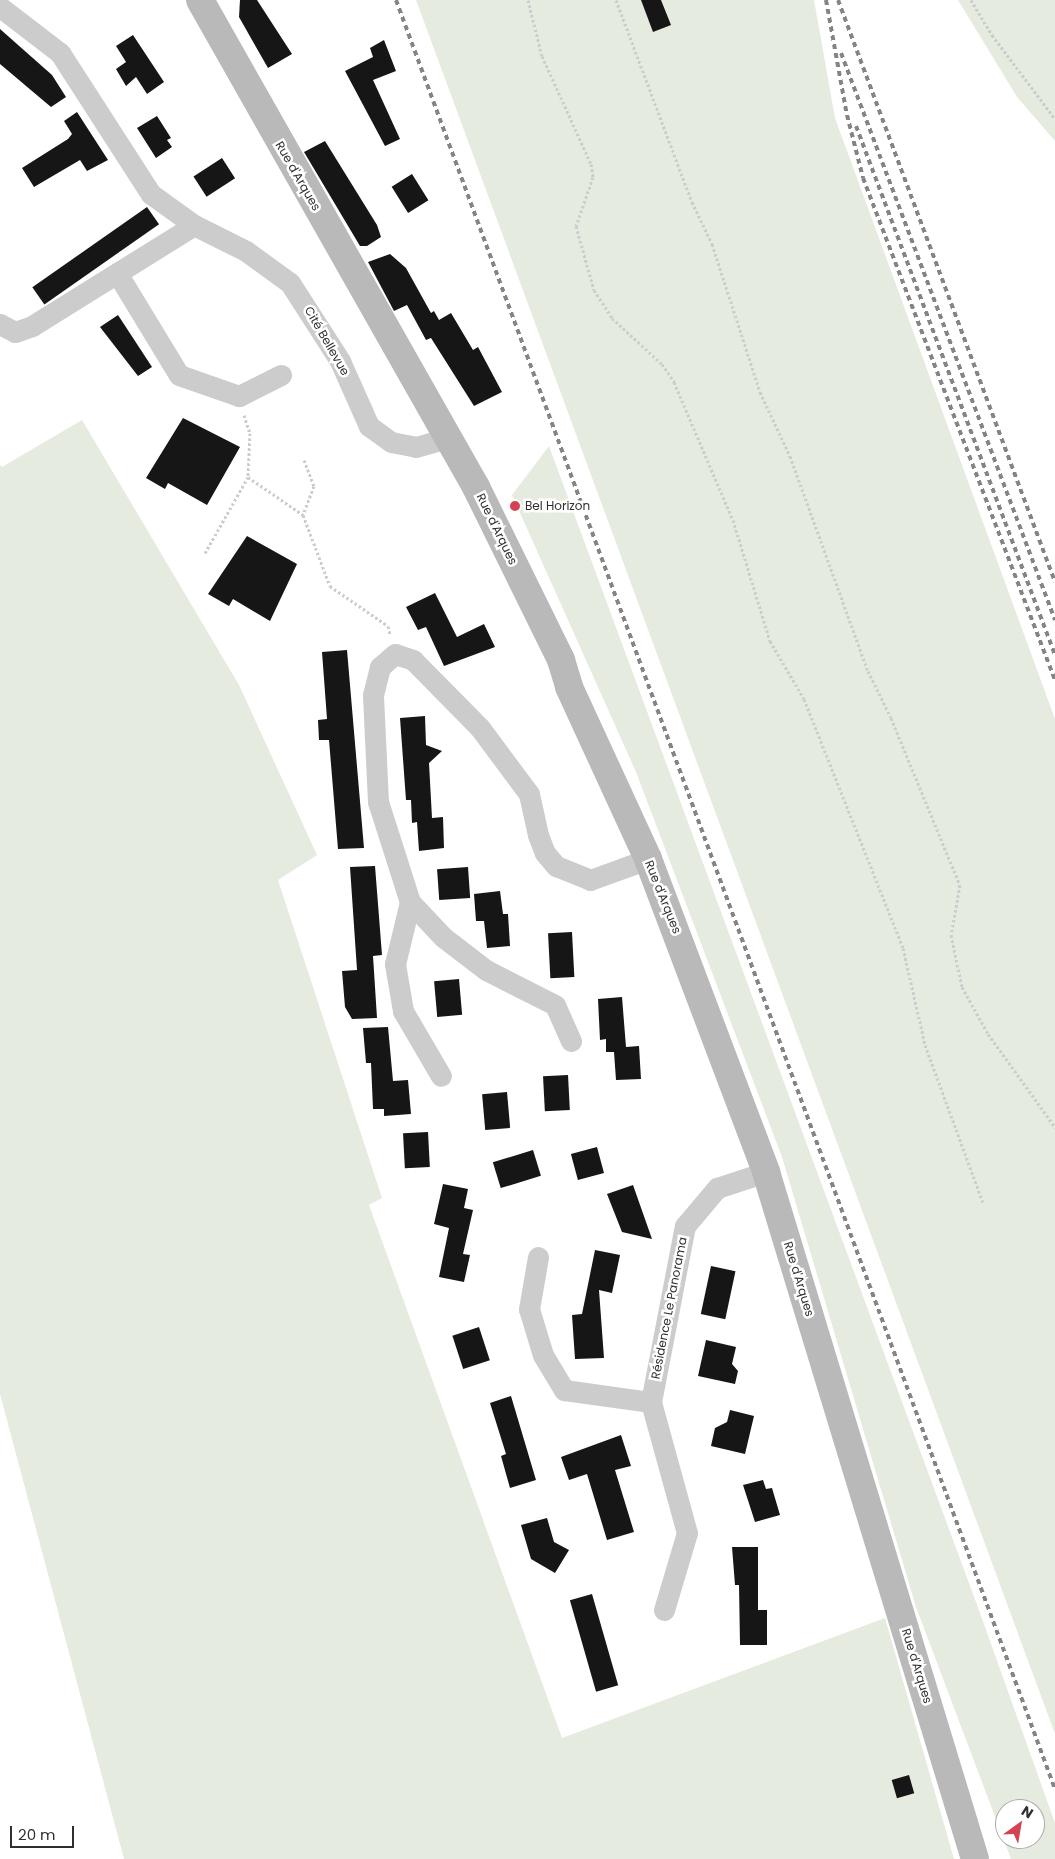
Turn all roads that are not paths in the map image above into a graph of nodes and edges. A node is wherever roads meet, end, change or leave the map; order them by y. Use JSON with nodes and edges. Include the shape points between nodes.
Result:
{"nodes":[{"id":1,"x":200,"y":0,"type":"edge"},
{"id":2,"x":0,"y":7,"type":"edge"},
{"id":3,"x":194,"y":225,"type":"junction"},
{"id":4,"x":117,"y":273,"type":"junction"},
{"id":5,"x":0,"y":324,"type":"edge"},
{"id":6,"x":281,"y":375,"type":"dead end"},
{"id":7,"x":448,"y":438,"type":"junction"},
{"id":8,"x":648,"y":859,"type":"junction"},
{"id":9,"x":410,"y":902,"type":"junction"},
{"id":10,"x":571,"y":1041,"type":"dead end"},
{"id":11,"x":441,"y":1076,"type":"dead end"},
{"id":12,"x":766,"y":1172,"type":"junction"},
{"id":13,"x":538,"y":1257,"type":"dead end"},
{"id":14,"x":651,"y":1402,"type":"junction"},
{"id":15,"x":664,"y":1610,"type":"dead end"},
{"id":16,"x":975,"y":1859,"type":"edge"}],
"edges":[{"from":1,"to":7,"type":"main road","name":"Rue d'Arques"},
{"from":2,"to":3,"type":"street","name":"Cité Bellevue","via":[[60,53],[152,194]]},
{"from":3,"to":4,"type":"street"},
{"from":3,"to":7,"type":"street","name":"Cité Bellevue","via":[[246,251],[290,283],[340,360],[369,426],[390,442],[416,447]]},
{"from":4,"to":5,"type":"street","via":[[32,326],[15,332]]},
{"from":4,"to":6,"type":"street","via":[[179,374],[239,396]]},
{"from":7,"to":8,"type":"main road","name":"Rue d'Arques","via":[[561,660],[569,687]]},
{"from":8,"to":9,"type":"street","via":[[590,880],[556,866],[544,853],[529,794],[512,767],[480,728],[413,660],[395,654],[380,667],[373,695],[378,802]]},
{"from":8,"to":12,"type":"main road","name":"Rue d'Arques"},
{"from":9,"to":10,"type":"street","via":[[443,937],[486,970],[555,1005]]},
{"from":9,"to":11,"type":"street","via":[[394,964],[403,1011]]},
{"from":12,"to":14,"type":"street","name":"Résidence Le Panorama","via":[[718,1188],[685,1226]]},
{"from":12,"to":16,"type":"main road","name":"Rue d'Arques"},
{"from":13,"to":14,"type":"street","via":[[529,1309],[543,1355],[564,1390]]},
{"from":14,"to":15,"type":"street","name":"Résidence Le Panorama","via":[[687,1533]]}]}
